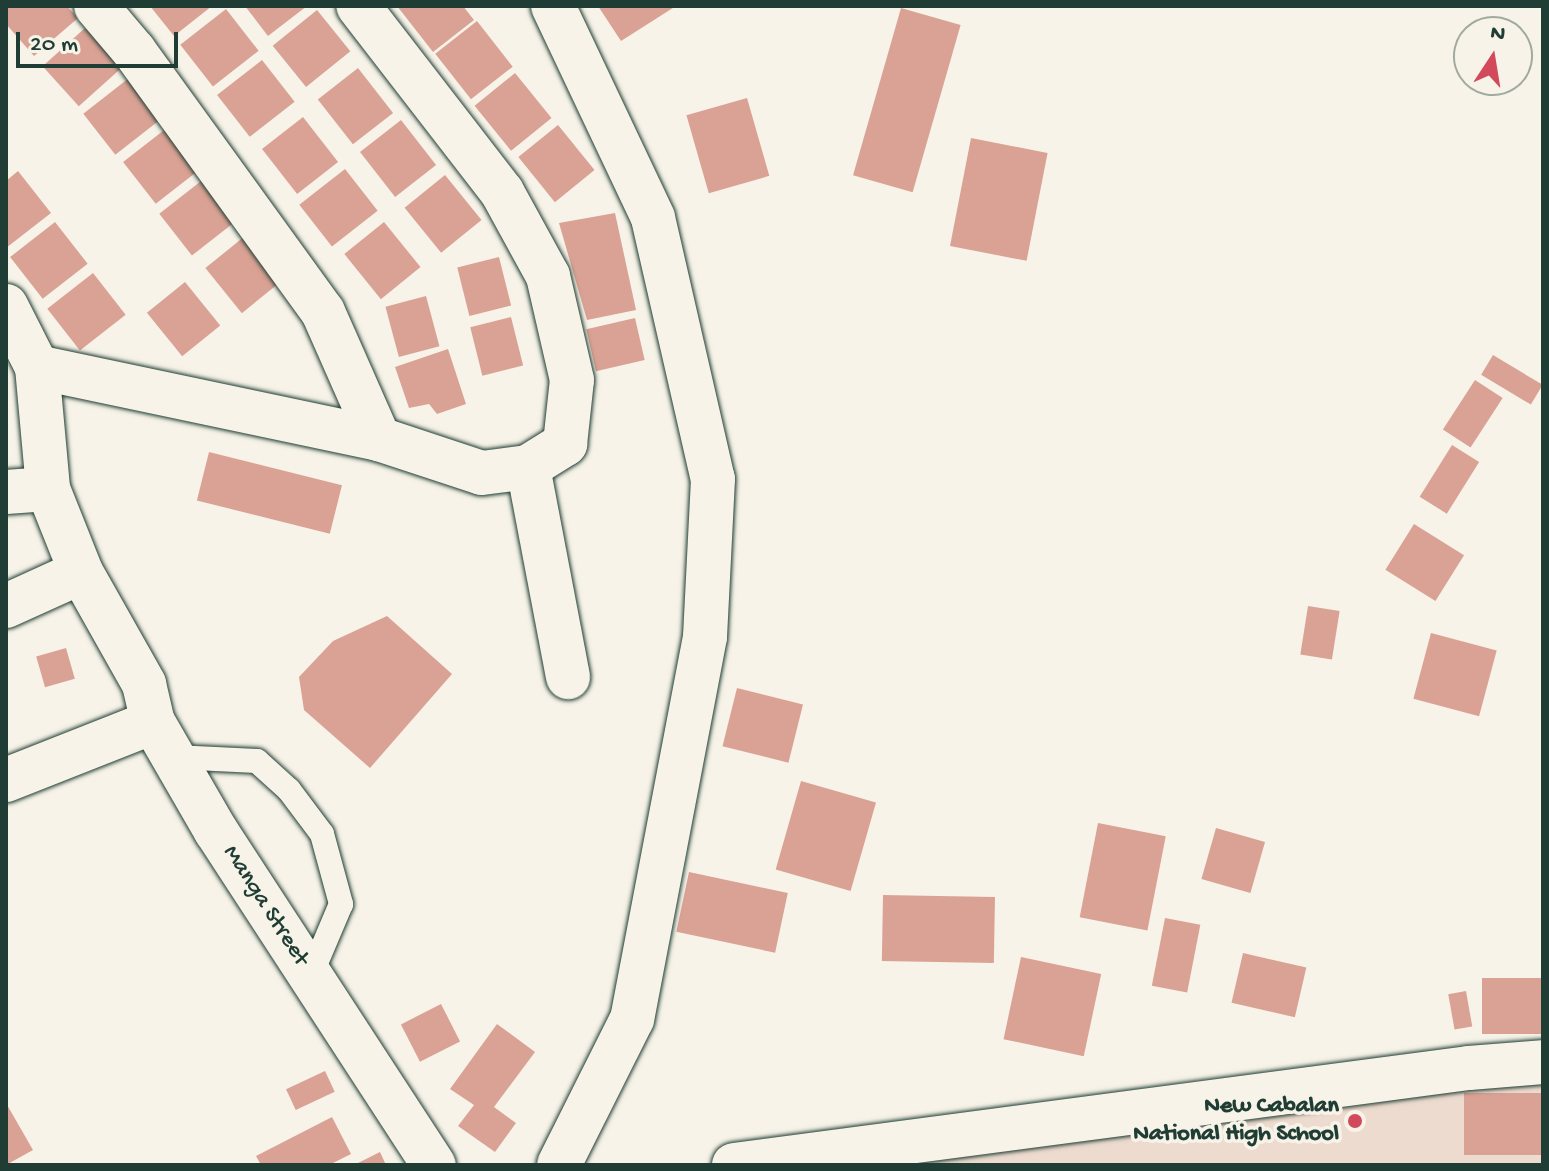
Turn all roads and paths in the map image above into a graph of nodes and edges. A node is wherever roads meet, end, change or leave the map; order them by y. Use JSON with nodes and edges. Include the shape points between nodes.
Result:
{"nodes":[{"id":1,"x":96,"y":6,"type":"edge"},
{"id":2,"x":358,"y":6,"type":"edge"},
{"id":3,"x":553,"y":6,"type":"edge"},
{"id":4,"x":6,"y":306,"type":"edge"},
{"id":5,"x":37,"y":367,"type":"junction"},
{"id":6,"x":379,"y":439,"type":"junction"},
{"id":7,"x":528,"y":467,"type":"junction"},
{"id":8,"x":27,"y":491,"type":"edge"},
{"id":9,"x":81,"y":572,"type":"junction"},
{"id":10,"x":6,"y":606,"type":"edge"},
{"id":11,"x":568,"y":677,"type":"dead end"},
{"id":12,"x":164,"y":739,"type":"junction"},
{"id":13,"x":6,"y":780,"type":"edge"},
{"id":14,"x":311,"y":975,"type":"junction"},
{"id":15,"x":1543,"y":1062,"type":"edge"},
{"id":16,"x":434,"y":1165,"type":"edge"},
{"id":17,"x":559,"y":1165,"type":"edge"},
{"id":18,"x":734,"y":1165,"type":"edge"}],
"edges":[{"from":1,"to":6,"type":"street","via":[[323,312]]},
{"from":2,"to":7,"type":"street","via":[[502,192],[548,276],[572,380],[565,444]]},
{"from":3,"to":17,"type":"street","via":[[653,218],[713,479],[705,637],[632,1019]]},
{"from":4,"to":5,"type":"street"},
{"from":5,"to":6,"type":"street"},
{"from":5,"to":8,"type":"street","name":"Manga Street"},
{"from":6,"to":7,"type":"street","via":[[482,473]]},
{"from":7,"to":11,"type":"street"},
{"from":8,"to":9,"type":"street","name":"Manga Street"},
{"from":9,"to":10,"type":"street"},
{"from":9,"to":12,"type":"street","name":"Manga Street","via":[[144,684]]},
{"from":12,"to":13,"type":"street","via":[[66,758]]},
{"from":12,"to":14,"type":"street","name":"Manga Street","via":[[216,831]]},
{"from":12,"to":14,"type":"lane","via":[[257,761],[289,790],[322,834],[341,904]]},
{"from":14,"to":16,"type":"street","name":"Manga Street"},
{"from":15,"to":18,"type":"street"}]}
